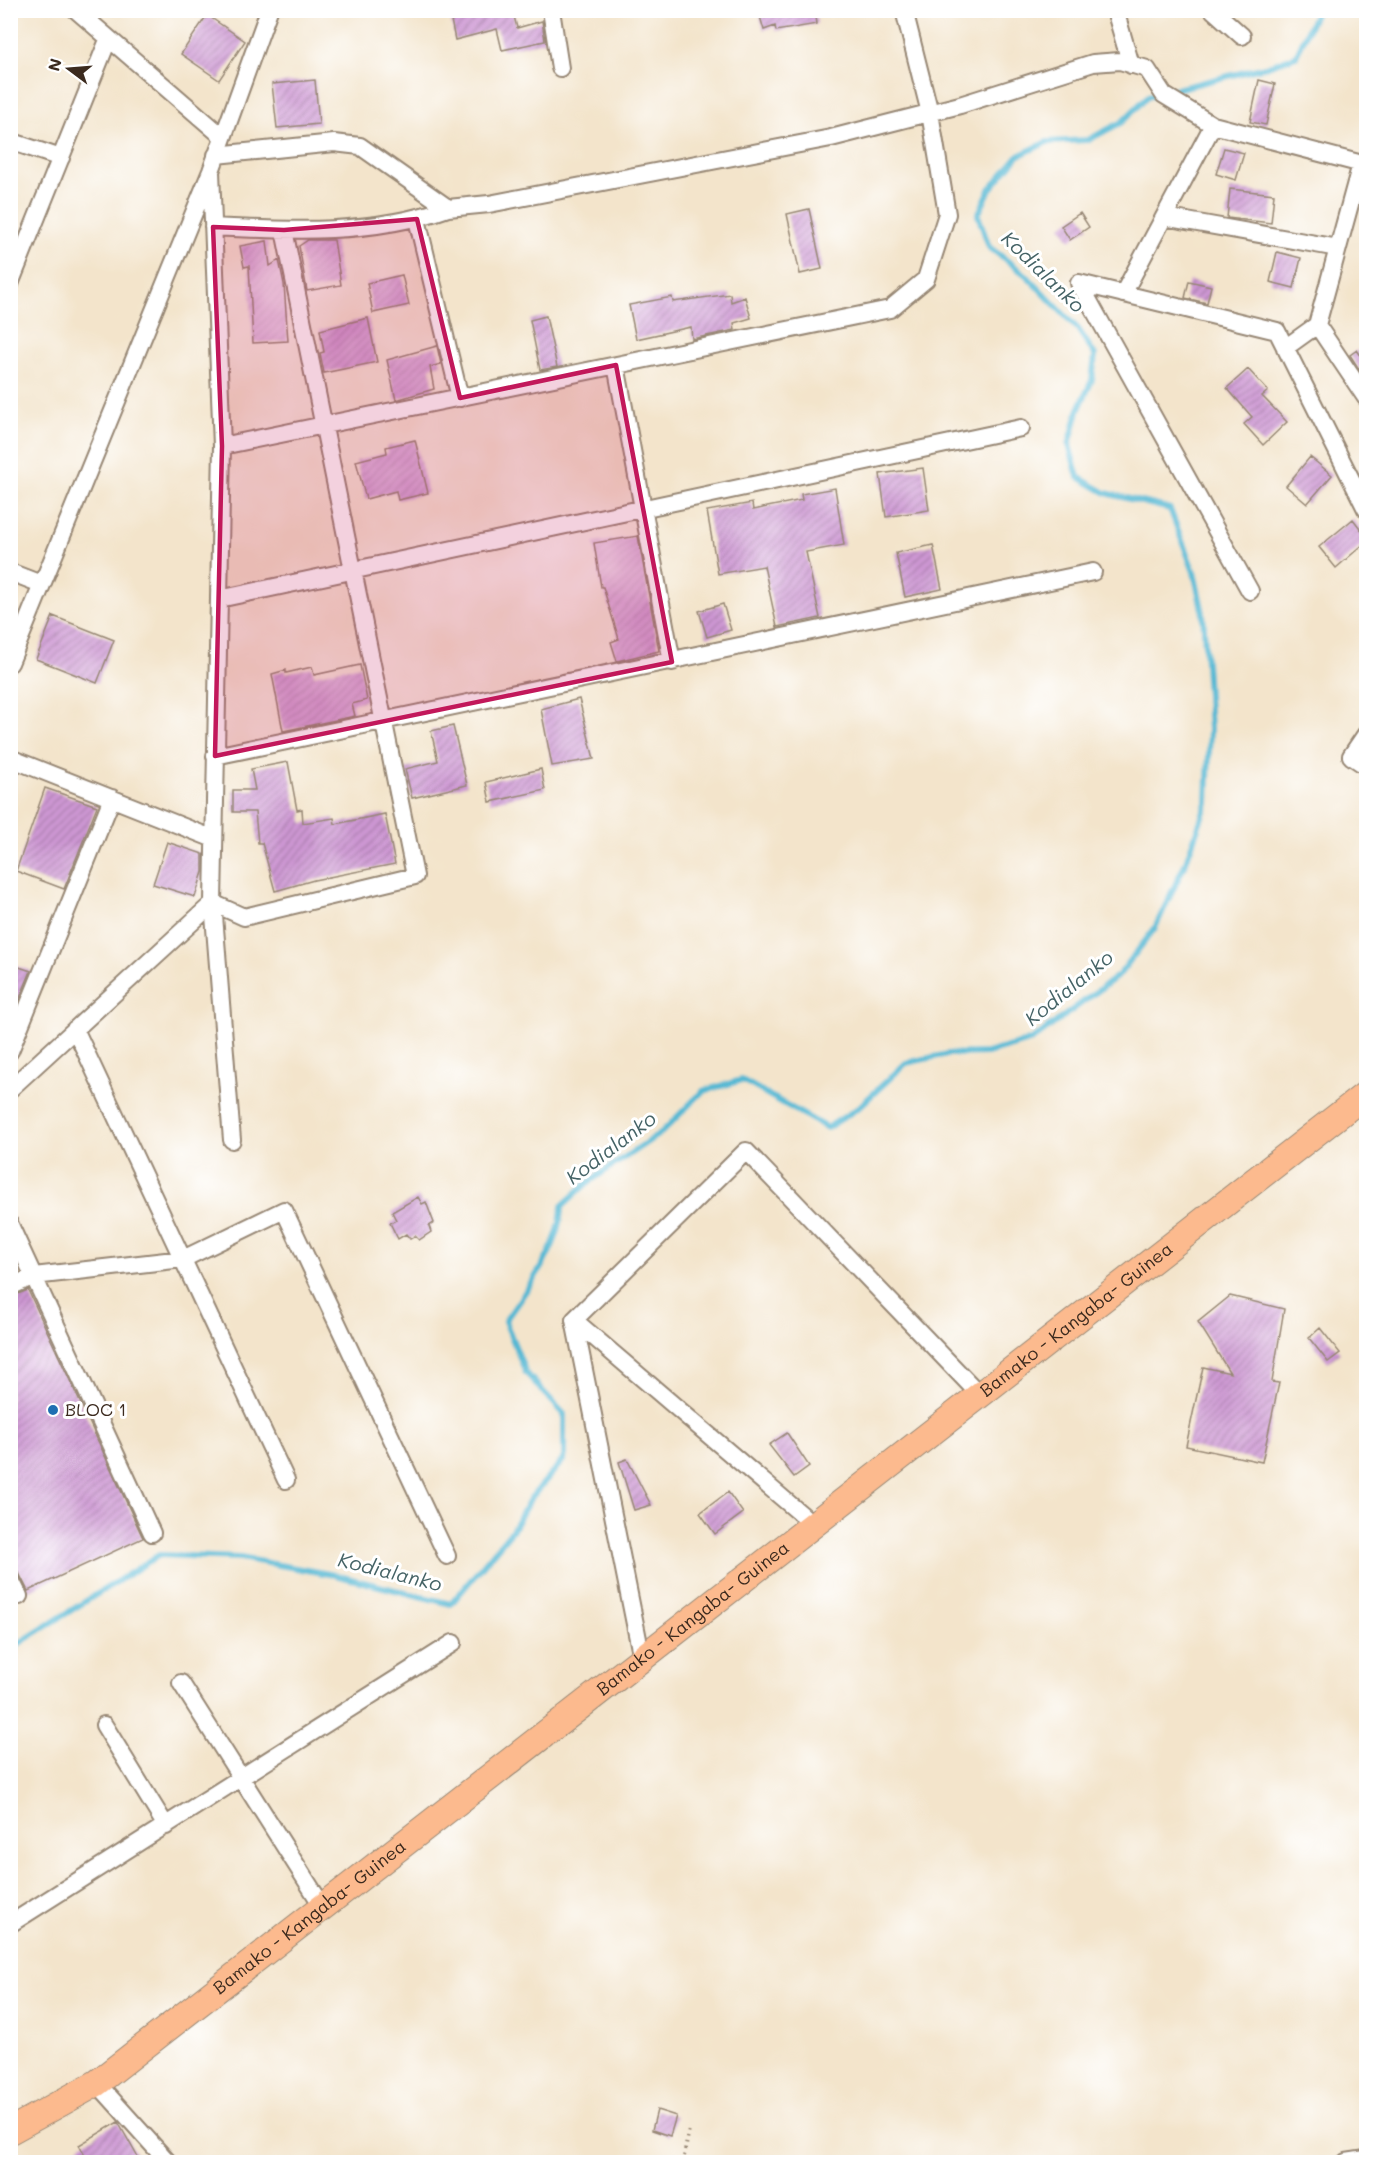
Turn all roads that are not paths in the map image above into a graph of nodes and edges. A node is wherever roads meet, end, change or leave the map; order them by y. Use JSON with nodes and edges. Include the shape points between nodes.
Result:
{"nodes":[{"id":1,"x":76,"y":10,"type":"edge"},
{"id":2,"x":269,"y":10,"type":"edge"},
{"id":3,"x":551,"y":10,"type":"edge"},
{"id":4,"x":1115,"y":10,"type":"edge"},
{"id":5,"x":1212,"y":10,"type":"edge"},
{"id":6,"x":903,"y":12,"type":"edge"},
{"id":7,"x":1242,"y":36,"type":"dead end"},
{"id":8,"x":108,"y":40,"type":"junction"},
{"id":9,"x":1131,"y":65,"type":"junction"},
{"id":10,"x":560,"y":69,"type":"dead end"},
{"id":11,"x":930,"y":113,"type":"junction"},
{"id":12,"x":1213,"y":125,"type":"junction"},
{"id":13,"x":223,"y":137,"type":"junction"},
{"id":14,"x":10,"y":141,"type":"edge"},
{"id":15,"x":61,"y":158,"type":"junction"},
{"id":16,"x":214,"y":163,"type":"junction"},
{"id":17,"x":1364,"y":165,"type":"edge"},
{"id":18,"x":448,"y":208,"type":"junction"},
{"id":19,"x":1164,"y":217,"type":"junction"},
{"id":20,"x":417,"y":219,"type":"junction"},
{"id":21,"x":213,"y":227,"type":"junction"},
{"id":22,"x":284,"y":230,"type":"junction"},
{"id":23,"x":1338,"y":248,"type":"junction"},
{"id":24,"x":10,"y":284,"type":"edge"},
{"id":25,"x":1123,"y":294,"type":"junction"},
{"id":26,"x":1317,"y":326,"type":"junction"},
{"id":27,"x":1285,"y":348,"type":"junction"},
{"id":28,"x":616,"y":365,"type":"junction"},
{"id":29,"x":460,"y":398,"type":"junction"},
{"id":30,"x":1366,"y":398,"type":"edge"},
{"id":31,"x":324,"y":426,"type":"junction"},
{"id":32,"x":1021,"y":428,"type":"dead end"},
{"id":33,"x":222,"y":446,"type":"junction"},
{"id":34,"x":643,"y":509,"type":"junction"},
{"id":35,"x":1366,"y":509,"type":"edge"},
{"id":36,"x":353,"y":571,"type":"junction"},
{"id":37,"x":10,"y":572,"type":"edge"},
{"id":38,"x":1093,"y":572,"type":"dead end"},
{"id":39,"x":41,"y":584,"type":"junction"},
{"id":40,"x":1250,"y":591,"type":"dead end"},
{"id":41,"x":219,"y":599,"type":"junction"},
{"id":42,"x":672,"y":662,"type":"junction"},
{"id":43,"x":10,"y":663,"type":"edge"},
{"id":44,"x":384,"y":723,"type":"junction"},
{"id":45,"x":1366,"y":734,"type":"edge"},
{"id":46,"x":215,"y":756,"type":"junction"},
{"id":47,"x":10,"y":758,"type":"edge"},
{"id":48,"x":1366,"y":766,"type":"edge"},
{"id":49,"x":112,"y":798,"type":"junction"},
{"id":50,"x":214,"y":839,"type":"junction"},
{"id":51,"x":213,"y":903,"type":"junction"},
{"id":52,"x":75,"y":1029,"type":"junction"},
{"id":53,"x":10,"y":1051,"type":"edge"},
{"id":54,"x":17,"y":1074,"type":"edge"},
{"id":55,"x":10,"y":1089,"type":"edge"},
{"id":56,"x":1366,"y":1094,"type":"edge"},
{"id":57,"x":232,"y":1140,"type":"dead end"},
{"id":58,"x":10,"y":1226,"type":"edge"},
{"id":59,"x":183,"y":1259,"type":"junction"},
{"id":60,"x":34,"y":1276,"type":"junction"},
{"id":61,"x":10,"y":1287,"type":"edge"},
{"id":62,"x":574,"y":1320,"type":"junction"},
{"id":63,"x":980,"y":1395,"type":"junction"},
{"id":64,"x":286,"y":1480,"type":"dead end"},
{"id":65,"x":814,"y":1525,"type":"junction"},
{"id":66,"x":152,"y":1533,"type":"dead end"},
{"id":67,"x":447,"y":1556,"type":"dead end"},
{"id":68,"x":10,"y":1578,"type":"edge"},
{"id":69,"x":19,"y":1596,"type":"dead end"},
{"id":70,"x":453,"y":1643,"type":"dead end"},
{"id":71,"x":642,"y":1659,"type":"junction"},
{"id":72,"x":181,"y":1683,"type":"dead end"},
{"id":73,"x":104,"y":1725,"type":"dead end"},
{"id":74,"x":241,"y":1778,"type":"junction"},
{"id":75,"x":166,"y":1826,"type":"junction"},
{"id":76,"x":323,"y":1907,"type":"junction"},
{"id":77,"x":10,"y":1924,"type":"edge"},
{"id":78,"x":97,"y":2083,"type":"junction"},
{"id":79,"x":10,"y":2131,"type":"edge"},
{"id":80,"x":1366,"y":2159,"type":"edge"},
{"id":81,"x":168,"y":2163,"type":"edge"},
{"id":82,"x":1346,"y":2163,"type":"edge"}],
"edges":[{"from":1,"to":8,"type":"street"},
{"from":2,"to":13,"type":"street"},
{"from":3,"to":10,"type":"street"},
{"from":4,"to":9,"type":"street"},
{"from":5,"to":7,"type":"street"},
{"from":6,"to":11,"type":"street"},
{"from":8,"to":13,"type":"street"},
{"from":8,"to":15,"type":"street"},
{"from":9,"to":11,"type":"street","via":[[1093,63]]},
{"from":9,"to":12,"type":"street","via":[[1147,69],[1160,89]]},
{"from":11,"to":18,"type":"street","via":[[785,147],[489,204]]},
{"from":11,"to":28,"type":"street","via":[[947,214],[926,279],[890,309]]},
{"from":12,"to":17,"type":"street"},
{"from":12,"to":19,"type":"street"},
{"from":13,"to":16,"type":"street"},
{"from":14,"to":15,"type":"street"},
{"from":15,"to":24,"type":"street"},
{"from":16,"to":18,"type":"street","via":[[334,143],[360,146]]},
{"from":16,"to":21,"type":"street"},
{"from":16,"to":39,"type":"street"},
{"from":17,"to":23,"type":"street"},
{"from":18,"to":20,"type":"street"},
{"from":19,"to":23,"type":"street"},
{"from":19,"to":25,"type":"street"},
{"from":20,"to":22,"type":"street","via":[[381,226]]},
{"from":20,"to":29,"type":"street"},
{"from":21,"to":22,"type":"street"},
{"from":21,"to":33,"type":"street"},
{"from":22,"to":31,"type":"street"},
{"from":23,"to":26,"type":"street"},
{"from":25,"to":27,"type":"street","via":[[1277,331]]},
{"from":25,"to":40,"type":"street","via":[[1079,284]]},
{"from":26,"to":27,"type":"street"},
{"from":26,"to":30,"type":"street"},
{"from":27,"to":35,"type":"street"},
{"from":28,"to":29,"type":"street"},
{"from":28,"to":34,"type":"street"},
{"from":29,"to":31,"type":"street"},
{"from":31,"to":33,"type":"street"},
{"from":31,"to":36,"type":"street"},
{"from":32,"to":34,"type":"street"},
{"from":33,"to":41,"type":"street"},
{"from":34,"to":36,"type":"street"},
{"from":34,"to":42,"type":"street"},
{"from":36,"to":41,"type":"street"},
{"from":36,"to":44,"type":"street"},
{"from":37,"to":39,"type":"street"},
{"from":38,"to":42,"type":"street"},
{"from":39,"to":43,"type":"street"},
{"from":41,"to":46,"type":"street"},
{"from":42,"to":44,"type":"street"},
{"from":44,"to":46,"type":"street"},
{"from":44,"to":51,"type":"street","via":[[415,876],[244,917]]},
{"from":45,"to":48,"type":"street","via":[[1351,756]]},
{"from":46,"to":50,"type":"street"},
{"from":47,"to":49,"type":"street"},
{"from":49,"to":50,"type":"street"},
{"from":49,"to":53,"type":"street"},
{"from":50,"to":51,"type":"street"},
{"from":51,"to":52,"type":"street"},
{"from":51,"to":57,"type":"street"},
{"from":52,"to":54,"type":"street"},
{"from":52,"to":59,"type":"street"},
{"from":54,"to":55,"type":"street"},
{"from":56,"to":63,"type":"main road","name":"Bamako - Kangaba- Guinea"},
{"from":58,"to":60,"type":"street"},
{"from":59,"to":60,"type":"street"},
{"from":59,"to":64,"type":"street"},
{"from":59,"to":67,"type":"street","via":[[284,1210]]},
{"from":60,"to":61,"type":"street"},
{"from":60,"to":66,"type":"street"},
{"from":62,"to":63,"type":"street","via":[[746,1151]]},
{"from":62,"to":65,"type":"street"},
{"from":62,"to":71,"type":"street"},
{"from":63,"to":65,"type":"main road","name":"Bamako - Kangaba- Guinea"},
{"from":65,"to":71,"type":"main road","name":"Bamako - Kangaba- Guinea"},
{"from":68,"to":69,"type":"street"},
{"from":70,"to":74,"type":"street"},
{"from":71,"to":76,"type":"main road","name":"Bamako - Kangaba- Guinea"},
{"from":72,"to":74,"type":"street"},
{"from":73,"to":75,"type":"street"},
{"from":74,"to":75,"type":"street"},
{"from":74,"to":76,"type":"street"},
{"from":75,"to":77,"type":"street"},
{"from":76,"to":78,"type":"main road","name":"Bamako - Kangaba- Guinea"},
{"from":78,"to":79,"type":"main road","name":"Bamako - Kangaba- Guinea"},
{"from":78,"to":81,"type":"street"},
{"from":80,"to":82,"type":"street"}]}
